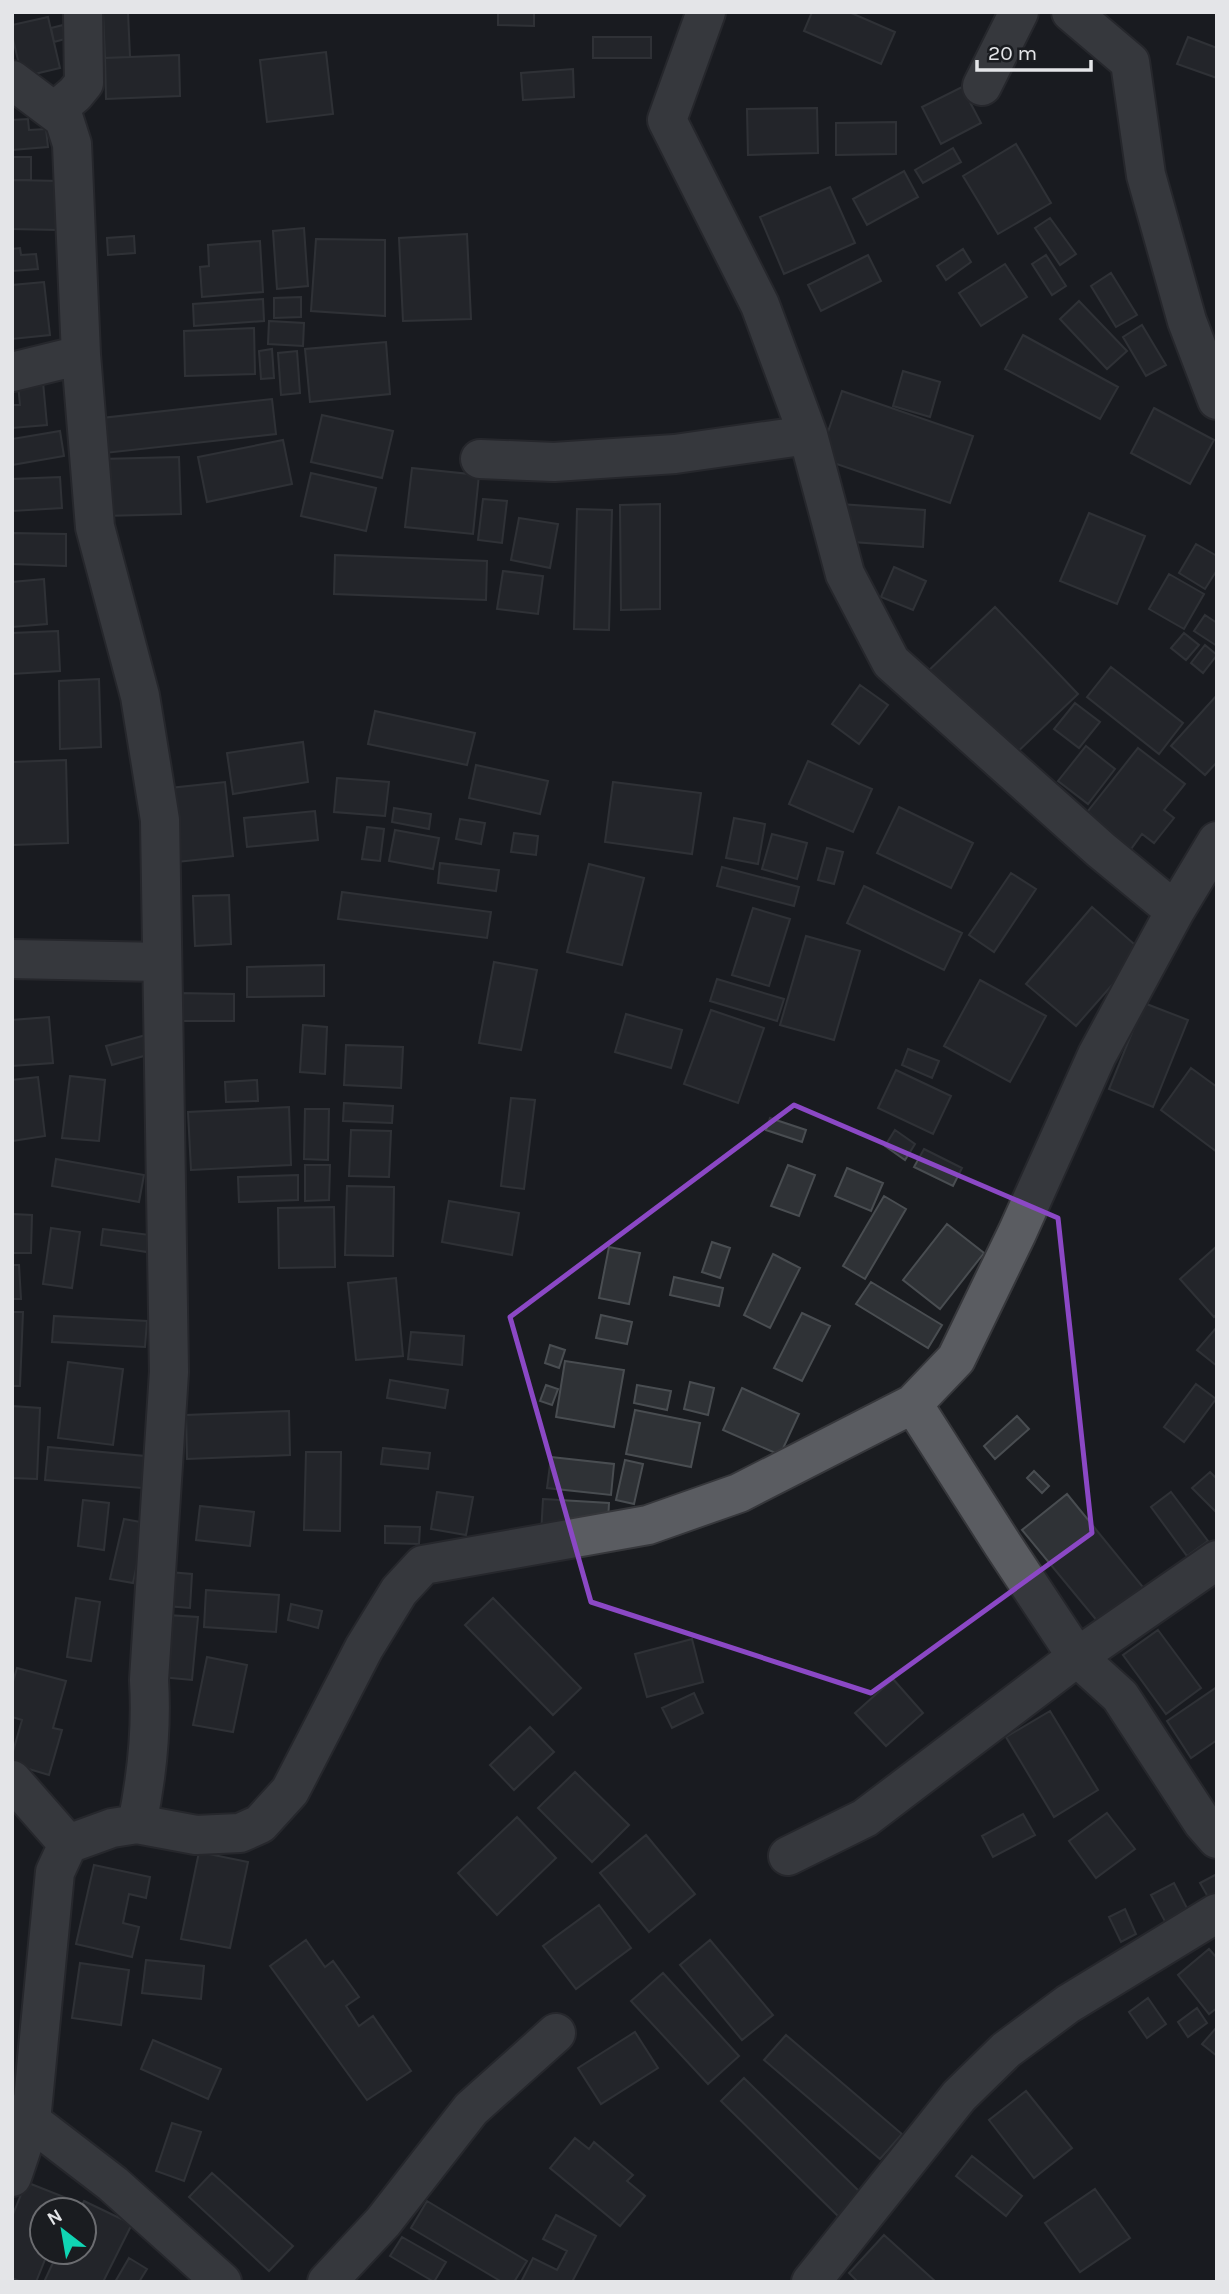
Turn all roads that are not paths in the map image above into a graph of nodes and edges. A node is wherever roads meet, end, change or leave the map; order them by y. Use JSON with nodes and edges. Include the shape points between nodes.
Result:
{"nodes":[{"id":1,"x":83,"y":12,"type":"edge"},
{"id":2,"x":706,"y":12,"type":"edge"},
{"id":3,"x":1019,"y":12,"type":"edge"},
{"id":4,"x":1071,"y":12,"type":"edge"},
{"id":5,"x":12,"y":80,"type":"edge"},
{"id":6,"x":982,"y":86,"type":"dead end"},
{"id":7,"x":38,"y":106,"type":"edge"},
{"id":8,"x":81,"y":355,"type":"junction"},
{"id":9,"x":12,"y":372,"type":"edge"},
{"id":10,"x":1217,"y":400,"type":"edge"},
{"id":11,"x":808,"y":435,"type":"junction"},
{"id":12,"x":480,"y":459,"type":"dead end"},
{"id":13,"x":1217,"y":841,"type":"edge"},
{"id":14,"x":1175,"y":911,"type":"junction"},
{"id":15,"x":12,"y":958,"type":"edge"},
{"id":16,"x":161,"y":962,"type":"junction"},
{"id":17,"x":913,"y":1404,"type":"junction"},
{"id":18,"x":1217,"y":1560,"type":"edge"},
{"id":19,"x":1077,"y":1657,"type":"junction"},
{"id":20,"x":12,"y":1780,"type":"edge"},
{"id":21,"x":137,"y":1824,"type":"junction"},
{"id":22,"x":1217,"y":1839,"type":"edge"},
{"id":23,"x":68,"y":1844,"type":"junction"},
{"id":24,"x":788,"y":1856,"type":"dead end"},
{"id":25,"x":1217,"y":1913,"type":"edge"},
{"id":26,"x":556,"y":2033,"type":"dead end"},
{"id":27,"x":22,"y":2118,"type":"edge"},
{"id":28,"x":12,"y":2177,"type":"edge"},
{"id":29,"x":222,"y":2282,"type":"edge"},
{"id":30,"x":327,"y":2282,"type":"edge"},
{"id":31,"x":811,"y":2282,"type":"edge"}],
"edges":[{"from":1,"to":7,"type":"street","via":[[84,83],[75,94]]},
{"from":2,"to":11,"type":"street","via":[[667,120],[760,305]]},
{"from":3,"to":6,"type":"street"},
{"from":4,"to":10,"type":"street","via":[[1130,62],[1146,175],[1187,321]]},
{"from":5,"to":7,"type":"street"},
{"from":7,"to":8,"type":"street","via":[[64,119],[72,144]]},
{"from":8,"to":9,"type":"street"},
{"from":8,"to":16,"type":"street","via":[[95,527],[140,696],[160,820]]},
{"from":11,"to":12,"type":"street","via":[[675,454],[554,461]]},
{"from":11,"to":14,"type":"street","via":[[845,574],[891,662]]},
{"from":13,"to":14,"type":"street"},
{"from":14,"to":17,"type":"street","via":[[1097,1055],[956,1359]]},
{"from":15,"to":16,"type":"street"},
{"from":16,"to":21,"type":"street","via":[[169,1372],[149,1680],[151,1713]]},
{"from":17,"to":19,"type":"street"},
{"from":17,"to":21,"type":"street","via":[[738,1493],[648,1525],[422,1565],[399,1591],[364,1648],[289,1791],[261,1824],[240,1833],[196,1835]]},
{"from":18,"to":19,"type":"street"},
{"from":19,"to":22,"type":"street","via":[[1120,1696]]},
{"from":19,"to":24,"type":"street","via":[[865,1818]]},
{"from":20,"to":23,"type":"street"},
{"from":21,"to":23,"type":"street"},
{"from":23,"to":27,"type":"street","via":[[55,1872]]},
{"from":25,"to":31,"type":"street","via":[[1068,2004],[1006,2050],[959,2096]]},
{"from":26,"to":30,"type":"street","via":[[471,2109],[383,2222]]},
{"from":27,"to":28,"type":"street"},
{"from":27,"to":29,"type":"street","via":[[113,2184]]}]}
